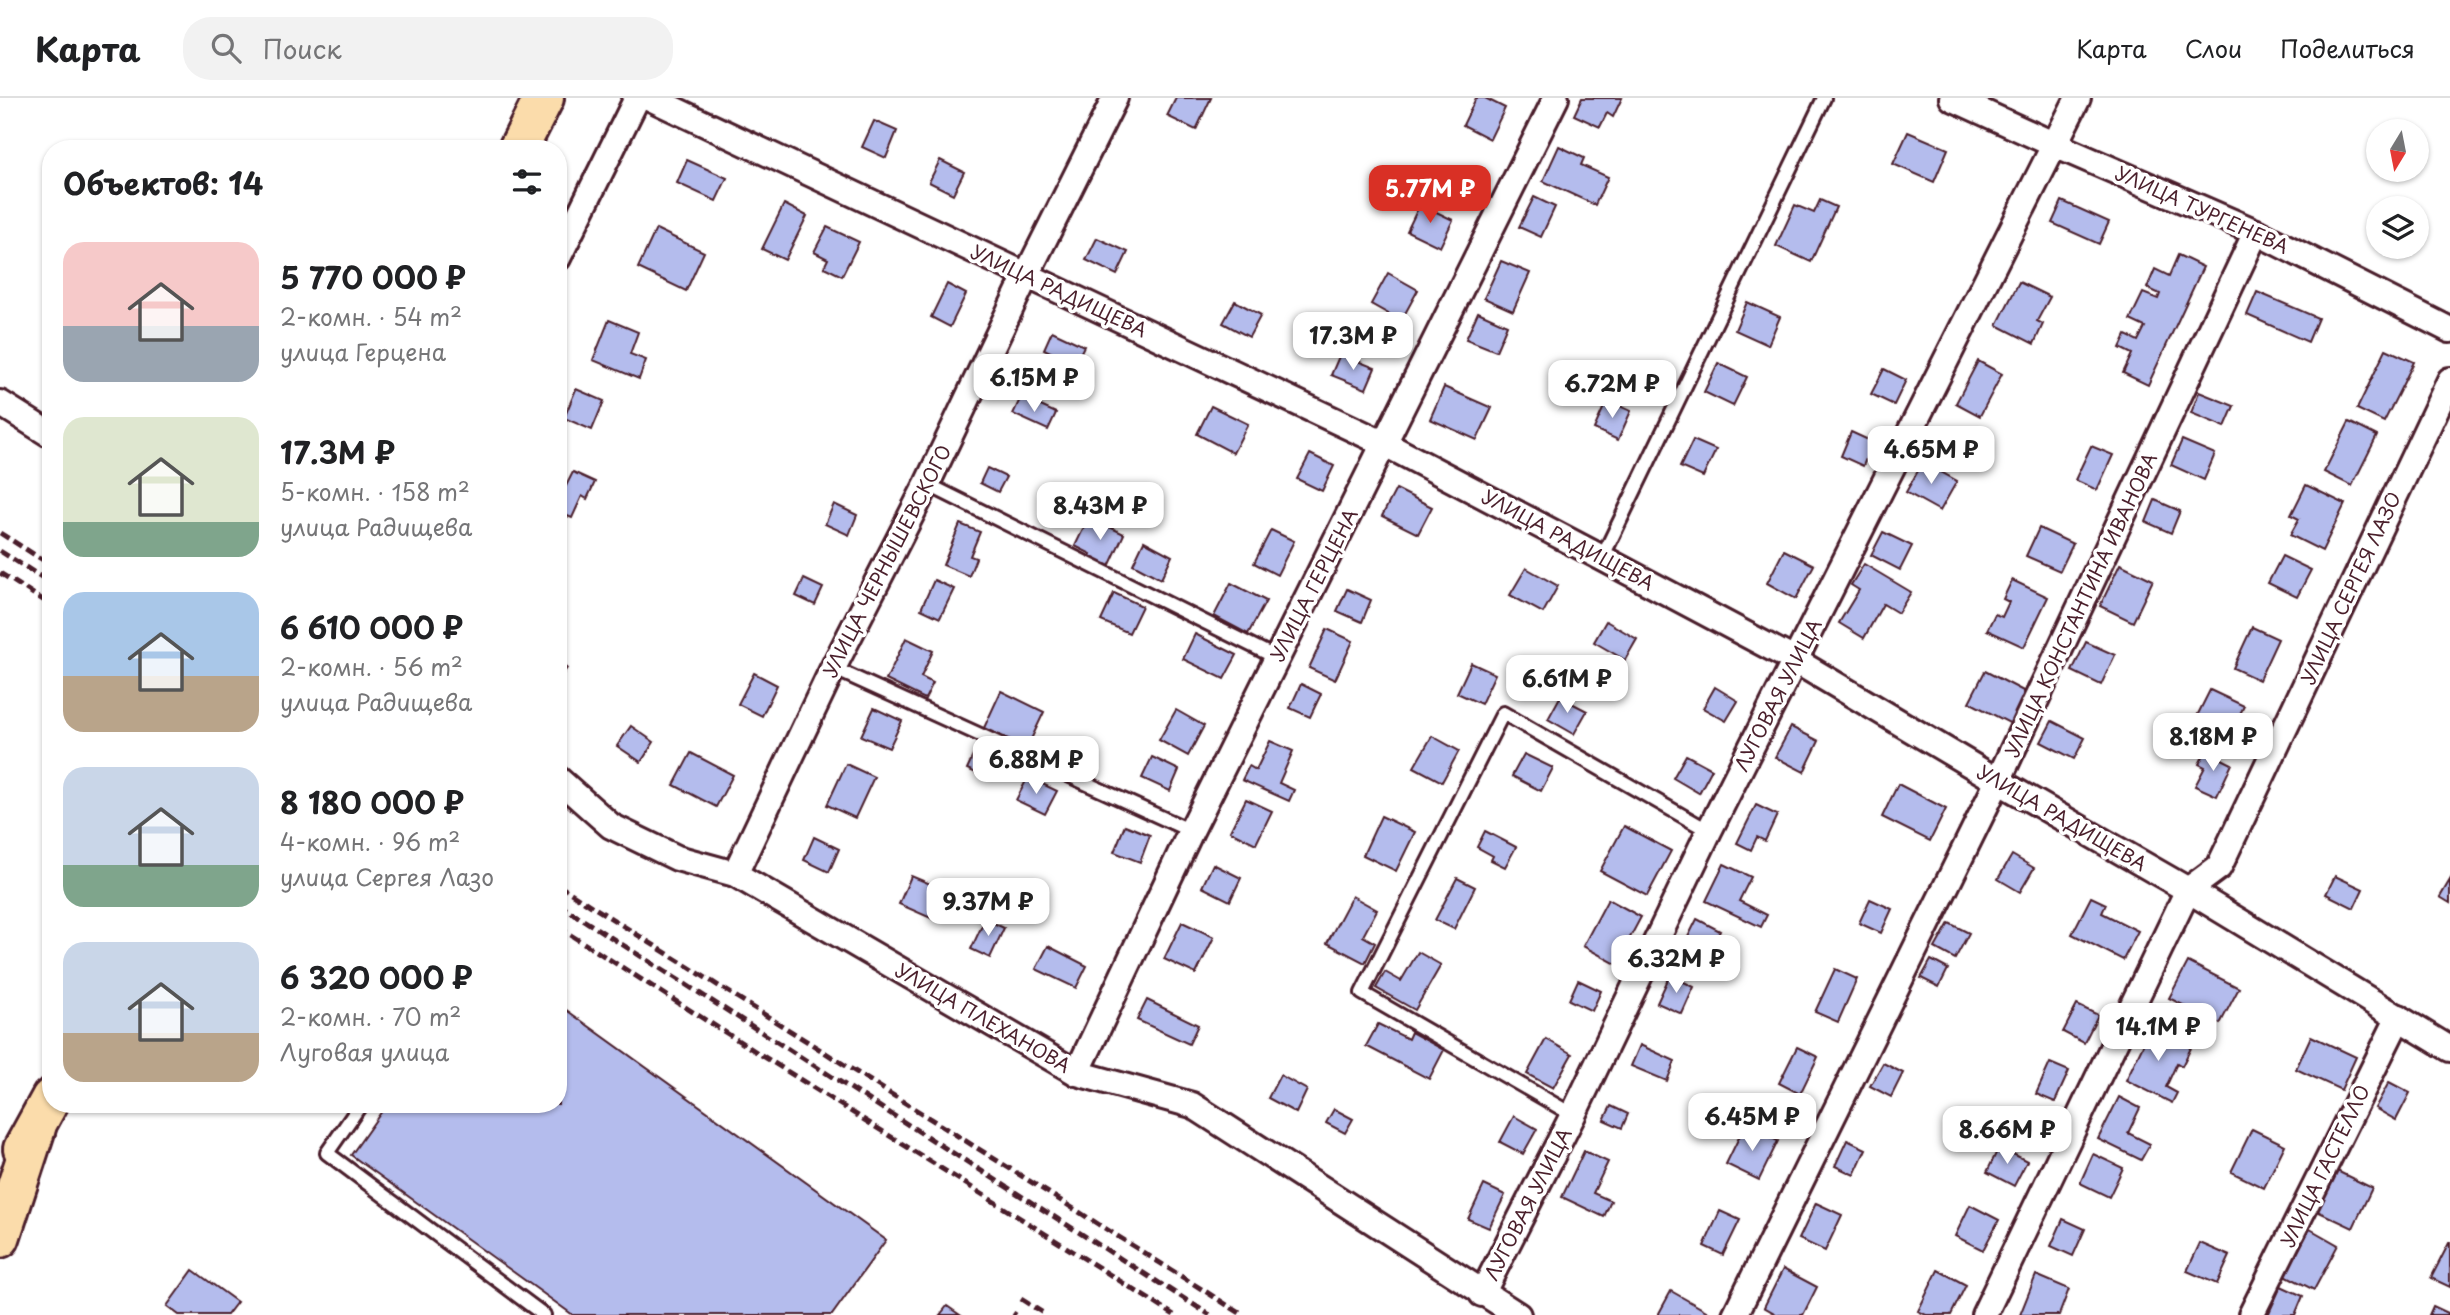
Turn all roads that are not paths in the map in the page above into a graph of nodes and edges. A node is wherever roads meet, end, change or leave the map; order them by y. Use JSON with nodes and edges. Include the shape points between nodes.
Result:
{"nodes":[{"id":1,"x":544,"y":98,"type":"edge"},
{"id":2,"x":637,"y":98,"type":"edge"},
{"id":3,"x":650,"y":98,"type":"edge"},
{"id":4,"x":1115,"y":98,"type":"edge"},
{"id":5,"x":1556,"y":98,"type":"edge"},
{"id":6,"x":1824,"y":98,"type":"edge"},
{"id":7,"x":1952,"y":98,"type":"edge"},
{"id":8,"x":2078,"y":98,"type":"edge"},
{"id":9,"x":523,"y":140,"type":"edge"},
{"id":10,"x":2055,"y":145,"type":"junction"},
{"id":11,"x":2256,"y":232,"type":"junction"},
{"id":12,"x":567,"y":240,"type":"edge"},
{"id":13,"x":1026,"y":276,"type":"junction"},
{"id":14,"x":2450,"y":330,"type":"edge"},
{"id":15,"x":2450,"y":380,"type":"edge"},
{"id":16,"x":0,"y":403,"type":"edge"},
{"id":17,"x":42,"y":429,"type":"edge"},
{"id":18,"x":1385,"y":444,"type":"junction"},
{"id":19,"x":927,"y":484,"type":"junction"},
{"id":20,"x":1602,"y":558,"type":"junction"},
{"id":21,"x":1278,"y":658,"type":"junction"},
{"id":22,"x":1796,"y":661,"type":"junction"},
{"id":23,"x":833,"y":668,"type":"junction"},
{"id":24,"x":1998,"y":781,"type":"junction"},
{"id":25,"x":567,"y":787,"type":"edge"},
{"id":26,"x":1191,"y":831,"type":"junction"},
{"id":27,"x":1709,"y":831,"type":"junction"},
{"id":28,"x":735,"y":874,"type":"junction"},
{"id":29,"x":2188,"y":890,"type":"junction"},
{"id":30,"x":2399,"y":1017,"type":"junction"},
{"id":31,"x":2450,"y":1049,"type":"edge"},
{"id":32,"x":1077,"y":1073,"type":"junction"},
{"id":33,"x":43,"y":1113,"type":"edge"},
{"id":34,"x":355,"y":1113,"type":"edge"},
{"id":35,"x":1573,"y":1115,"type":"junction"},
{"id":36,"x":0,"y":1187,"type":"edge"},
{"id":37,"x":0,"y":1238,"type":"edge"},
{"id":38,"x":1482,"y":1294,"type":"junction"},
{"id":39,"x":544,"y":1315,"type":"edge"},
{"id":40,"x":1518,"y":1315,"type":"edge"},
{"id":41,"x":1735,"y":1315,"type":"edge"},
{"id":42,"x":1984,"y":1315,"type":"edge"},
{"id":43,"x":2251,"y":1315,"type":"edge"}],
"edges":[{"from":1,"to":9,"type":"main road"},
{"from":2,"to":12,"type":"street"},
{"from":3,"to":13,"type":"street","name":"УЛИЦА РАДИЩЕВА"},
{"from":4,"to":13,"type":"street","name":"УЛИЦА ЧЕРНЫШЕВСКОГО"},
{"from":5,"to":18,"type":"street","name":"УЛИЦА ГЕРЦЕНА"},
{"from":6,"to":20,"type":"lane"},
{"from":7,"to":10,"type":"street","name":"УЛИЦА ТУРГЕНЕВА"},
{"from":8,"to":10,"type":"street","name":"ЛУГОВАЯ УЛИЦА"},
{"from":10,"to":11,"type":"street","name":"УЛИЦА ТУРГЕНЕВА"},
{"from":10,"to":22,"type":"street","name":"ЛУГОВАЯ УЛИЦА"},
{"from":11,"to":14,"type":"street","name":"УЛИЦА ТУРГЕНЕВА"},
{"from":11,"to":24,"type":"street","name":"УЛИЦА КОНСТАНТИНА ИВАНОВА"},
{"from":13,"to":18,"type":"street","name":"УЛИЦА РАДИЩЕВА"},
{"from":13,"to":19,"type":"street","name":"УЛИЦА ЧЕРНЫШЕВСКОГО"},
{"from":15,"to":29,"type":"street","name":"УЛИЦА СЕРГЕЯ ЛАЗО","via":[[2219,867]]},
{"from":16,"to":17,"type":"street"},
{"from":18,"to":20,"type":"street","name":"УЛИЦА РАДИЩЕВА"},
{"from":18,"to":21,"type":"street","name":"УЛИЦА ГЕРЦЕНА"},
{"from":19,"to":21,"type":"lane"},
{"from":19,"to":23,"type":"street","name":"УЛИЦА ЧЕРНЫШЕВСКОГО"},
{"from":20,"to":22,"type":"street","name":"УЛИЦА РАДИЩЕВА"},
{"from":21,"to":26,"type":"street","name":"УЛИЦА ГЕРЦЕНА"},
{"from":22,"to":24,"type":"street","name":"УЛИЦА РАДИЩЕВА"},
{"from":22,"to":27,"type":"street","name":"ЛУГОВАЯ УЛИЦА"},
{"from":23,"to":26,"type":"lane"},
{"from":23,"to":28,"type":"street","name":"УЛИЦА ЧЕРНЫШЕВСКОГО"},
{"from":24,"to":29,"type":"street","name":"УЛИЦА РАДИЩЕВА"},
{"from":24,"to":41,"type":"street","name":"УЛИЦА КОНСТАНТИНА ИВАНОВА"},
{"from":25,"to":28,"type":"street","name":"УЛИЦА ПЛЕХАНОВА","via":[[611,826],[677,858]]},
{"from":26,"to":32,"type":"street","name":"УЛИЦА ГЕРЦЕНА"},
{"from":27,"to":35,"type":"street","name":"ЛУГОВАЯ УЛИЦА"},
{"from":27,"to":35,"type":"lane","via":[[1503,713],[1362,993]]},
{"from":28,"to":32,"type":"street","name":"УЛИЦА ПЛЕХАНОВА"},
{"from":29,"to":30,"type":"street","name":"УЛИЦА РАДИЩЕВА"},
{"from":29,"to":42,"type":"street","name":"УЛИЦА СЕРГЕЯ ЛАЗО"},
{"from":30,"to":31,"type":"street","name":"УЛИЦА РАДИЩЕВА"},
{"from":30,"to":43,"type":"street","name":"УЛИЦА ГАСТЕЛЛО"},
{"from":32,"to":38,"type":"street","name":"УЛИЦА ПЛЕХАНОВА","via":[[1192,1105]]},
{"from":33,"to":36,"type":"main road"},
{"from":33,"to":37,"type":"main road"},
{"from":34,"to":39,"type":"lane","via":[[327,1153]]},
{"from":35,"to":38,"type":"street","name":"ЛУГОВАЯ УЛИЦА"},
{"from":38,"to":40,"type":"street","name":"УЛИЦА ПЛЕХАНОВА"}]}
